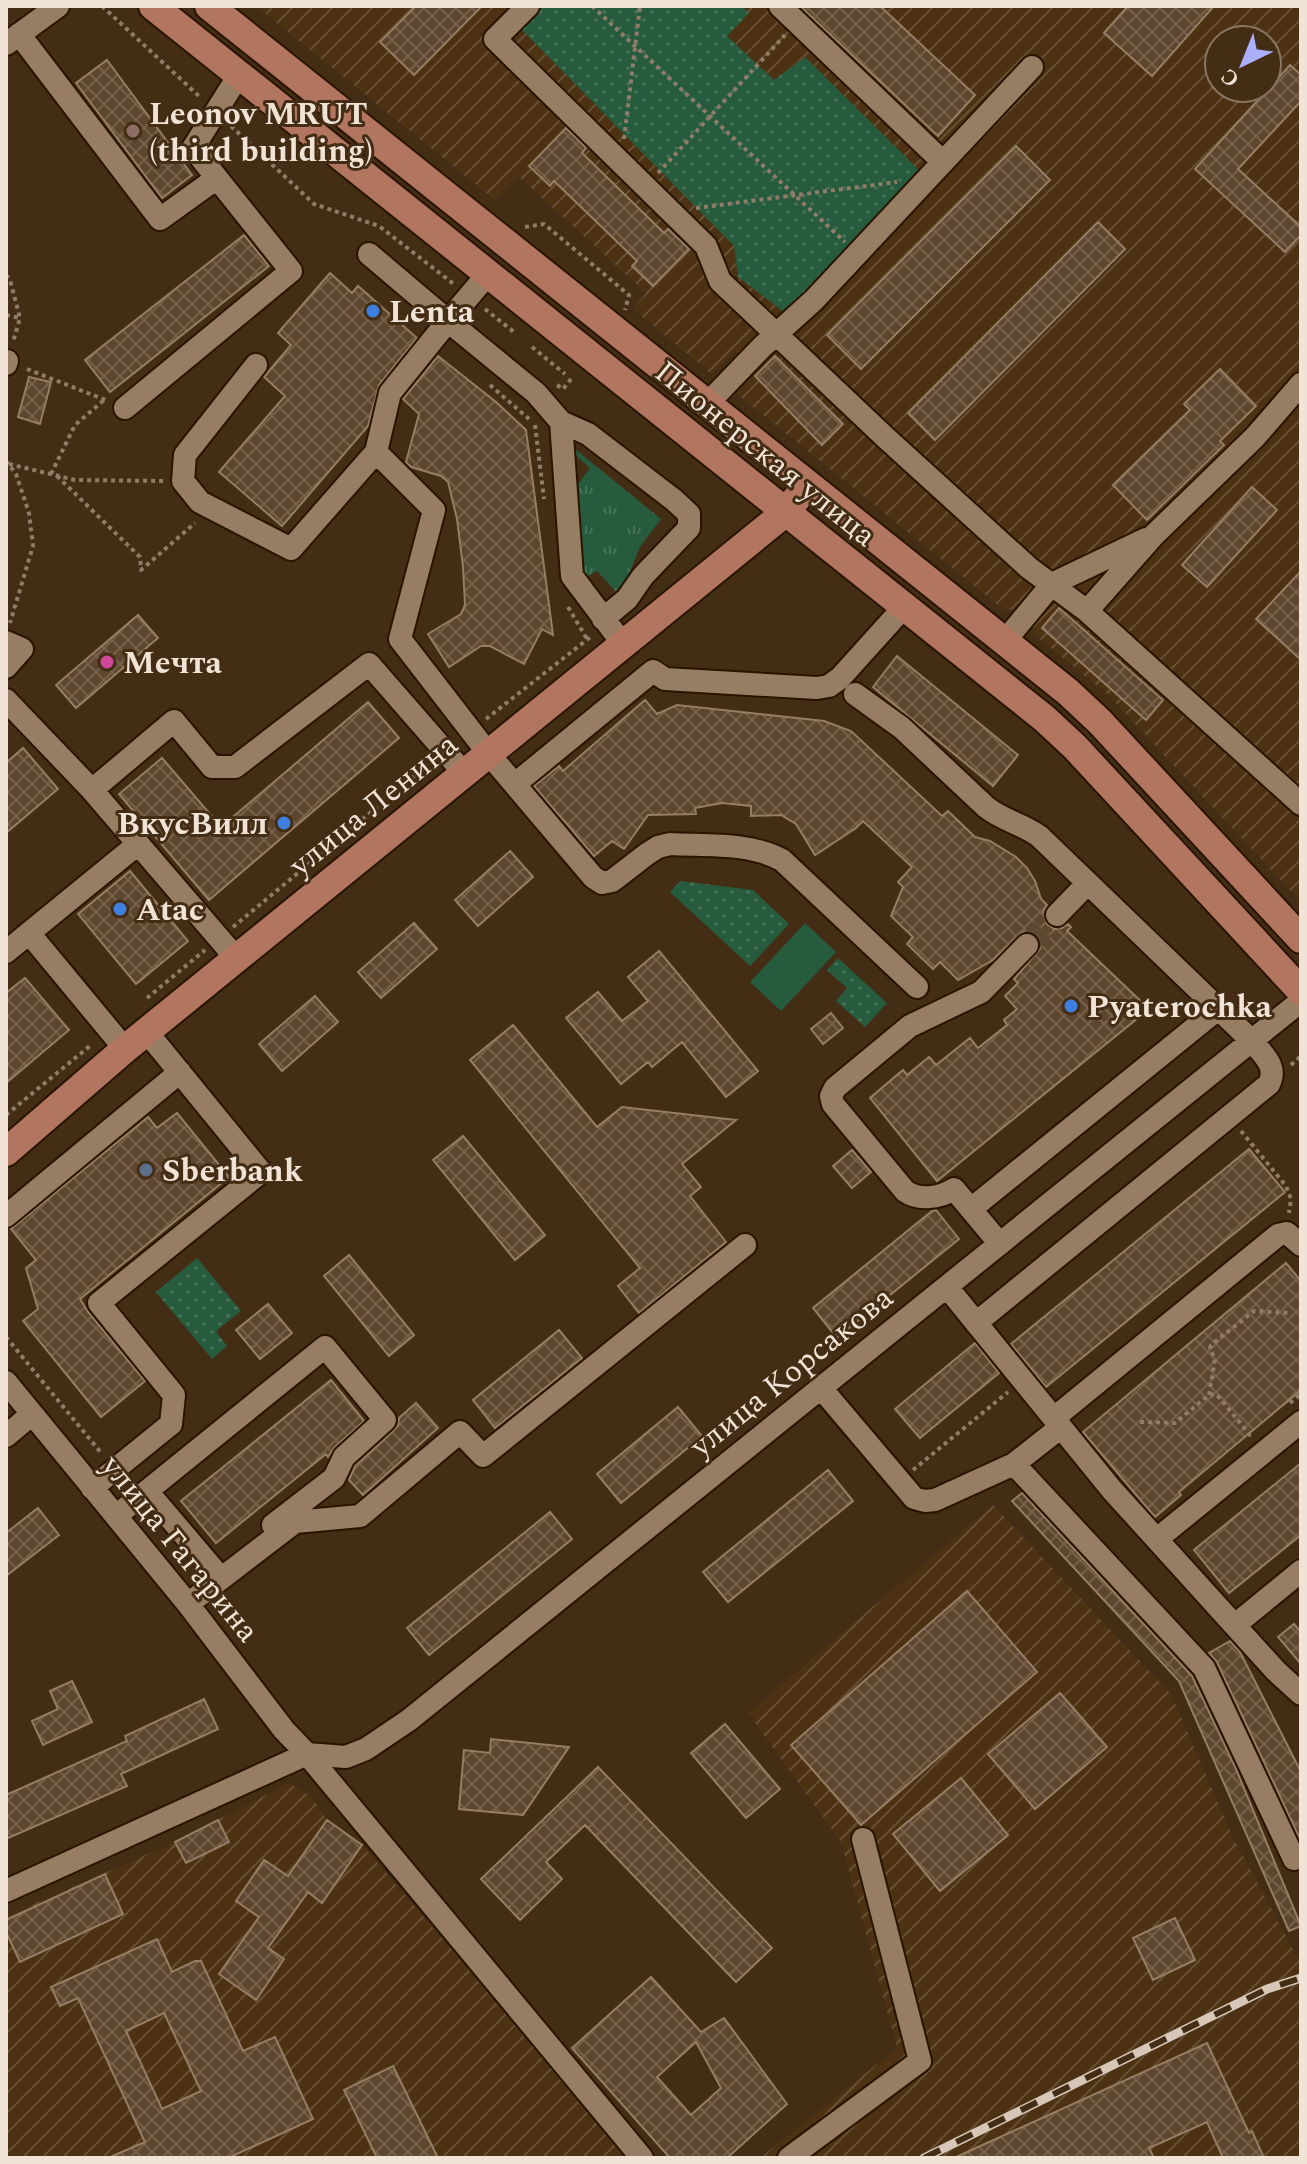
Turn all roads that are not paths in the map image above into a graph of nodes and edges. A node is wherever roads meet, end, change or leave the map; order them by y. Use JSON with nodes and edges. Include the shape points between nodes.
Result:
{"nodes":[{"id":1,"x":58,"y":6,"type":"edge"},
{"id":2,"x":153,"y":6,"type":"edge"},
{"id":3,"x":209,"y":6,"type":"edge"},
{"id":4,"x":528,"y":6,"type":"edge"},
{"id":5,"x":780,"y":6,"type":"edge"},
{"id":6,"x":12,"y":39,"type":"edge"},
{"id":7,"x":1032,"y":67,"type":"dead end"},
{"id":8,"x":239,"y":75,"type":"junction"},
{"id":9,"x":936,"y":170,"type":"junction"},
{"id":10,"x":217,"y":178,"type":"junction"},
{"id":11,"x":369,"y":254,"type":"dead end"},
{"id":12,"x":488,"y":274,"type":"junction"},
{"id":13,"x":448,"y":321,"type":"junction"},
{"id":14,"x":776,"y":335,"type":"junction"},
{"id":15,"x":256,"y":365,"type":"dead end"},
{"id":16,"x":1301,"y":384,"type":"edge"},
{"id":17,"x":114,"y":404,"type":"road end"},
{"id":18,"x":707,"y":404,"type":"junction"},
{"id":19,"x":561,"y":422,"type":"junction"},
{"id":20,"x":376,"y":452,"type":"junction"},
{"id":21,"x":808,"y":484,"type":"junction"},
{"id":22,"x":786,"y":512,"type":"junction"},
{"id":23,"x":1154,"y":535,"type":"junction"},
{"id":24,"x":1052,"y":584,"type":"junction"},
{"id":25,"x":904,"y":607,"type":"junction"},
{"id":26,"x":1087,"y":611,"type":"junction"},
{"id":27,"x":611,"y":629,"type":"junction"},
{"id":28,"x":13,"y":637,"type":"edge"},
{"id":29,"x":1004,"y":642,"type":"junction"},
{"id":30,"x":6,"y":667,"type":"edge"},
{"id":31,"x":855,"y":694,"type":"dead end"},
{"id":32,"x":9,"y":710,"type":"edge"},
{"id":33,"x":499,"y":744,"type":"junction"},
{"id":34,"x":541,"y":772,"type":"junction"},
{"id":35,"x":464,"y":773,"type":"junction"},
{"id":36,"x":515,"y":784,"type":"junction"},
{"id":37,"x":92,"y":790,"type":"junction"},
{"id":38,"x":1301,"y":804,"type":"edge"},
{"id":39,"x":138,"y":844,"type":"junction"},
{"id":40,"x":1088,"y":883,"type":"junction"},
{"id":41,"x":1057,"y":915,"type":"tunnel mouth"},
{"id":42,"x":29,"y":933,"type":"junction"},
{"id":43,"x":1301,"y":939,"type":"edge"},
{"id":44,"x":1027,"y":945,"type":"tunnel mouth"},
{"id":45,"x":228,"y":948,"type":"junction"},
{"id":46,"x":6,"y":952,"type":"edge"},
{"id":47,"x":917,"y":987,"type":"dead end"},
{"id":48,"x":1301,"y":991,"type":"edge"},
{"id":49,"x":1301,"y":1001,"type":"edge"},
{"id":50,"x":1218,"y":1009,"type":"junction"},
{"id":51,"x":127,"y":1036,"type":"junction"},
{"id":52,"x":1252,"y":1041,"type":"junction"},
{"id":53,"x":180,"y":1072,"type":"junction"},
{"id":54,"x":6,"y":1152,"type":"edge"},
{"id":55,"x":971,"y":1209,"type":"junction"},
{"id":56,"x":6,"y":1216,"type":"edge"},
{"id":57,"x":1294,"y":1239,"type":"edge"},
{"id":58,"x":1000,"y":1244,"type":"junction"},
{"id":59,"x":745,"y":1245,"type":"dead end"},
{"id":60,"x":947,"y":1287,"type":"junction"},
{"id":61,"x":976,"y":1323,"type":"junction"},
{"id":62,"x":6,"y":1382,"type":"edge"},
{"id":63,"x":821,"y":1388,"type":"junction"},
{"id":64,"x":32,"y":1414,"type":"junction"},
{"id":65,"x":1057,"y":1422,"type":"junction"},
{"id":66,"x":1301,"y":1422,"type":"edge"},
{"id":67,"x":6,"y":1436,"type":"edge"},
{"id":68,"x":1014,"y":1464,"type":"junction"},
{"id":69,"x":92,"y":1488,"type":"junction"},
{"id":70,"x":147,"y":1491,"type":"junction"},
{"id":71,"x":116,"y":1516,"type":"junction"},
{"id":72,"x":1157,"y":1539,"type":"junction"},
{"id":73,"x":214,"y":1570,"type":"junction"},
{"id":74,"x":1301,"y":1571,"type":"edge"},
{"id":75,"x":184,"y":1600,"type":"junction"},
{"id":76,"x":1235,"y":1625,"type":"junction"},
{"id":77,"x":1301,"y":1694,"type":"edge"},
{"id":78,"x":307,"y":1754,"type":"junction"},
{"id":79,"x":863,"y":1839,"type":"dead end"},
{"id":80,"x":1294,"y":1859,"type":"dead end"},
{"id":81,"x":6,"y":1891,"type":"edge"},
{"id":82,"x":642,"y":2158,"type":"edge"},
{"id":83,"x":789,"y":2158,"type":"edge"}],
"edges":[{"from":1,"to":6,"type":"street"},
{"from":2,"to":8,"type":"main road","name":"Пионерская улица"},
{"from":3,"to":18,"type":"main road","name":"Пионерская улица"},
{"from":4,"to":14,"type":"street","via":[[495,39],[706,246],[720,281]]},
{"from":5,"to":9,"type":"street"},
{"from":6,"to":10,"type":"street","via":[[160,219]]},
{"from":7,"to":9,"type":"street"},
{"from":8,"to":10,"type":"street","via":[[193,148]]},
{"from":8,"to":12,"type":"main road","name":"Пионерская улица"},
{"from":9,"to":14,"type":"street"},
{"from":10,"to":17,"type":"street","via":[[291,271]]},
{"from":11,"to":13,"type":"street"},
{"from":12,"to":13,"type":"street","via":[[476,302]]},
{"from":12,"to":22,"type":"main road","name":"Пионерская улица"},
{"from":13,"to":19,"type":"street","via":[[536,393]]},
{"from":13,"to":20,"type":"street","via":[[390,393]]},
{"from":14,"to":18,"type":"street"},
{"from":14,"to":24,"type":"street"},
{"from":15,"to":20,"type":"street","via":[[185,455],[183,481],[200,502],[291,549]]},
{"from":16,"to":23,"type":"street","via":[[1255,437]]},
{"from":18,"to":21,"type":"main road","name":"Пионерская улица"},
{"from":19,"to":27,"type":"street","via":[[572,576]]},
{"from":19,"to":27,"type":"street","via":[[588,434],[689,514],[689,528],[643,576]]},
{"from":20,"to":33,"type":"street","via":[[434,510],[400,639],[471,731]]},
{"from":21,"to":22,"type":"main road","name":"улица Ленина"},
{"from":21,"to":29,"type":"main road","name":"Пионерская улица"},
{"from":22,"to":25,"type":"main road","name":"Пионерская улица"},
{"from":22,"to":27,"type":"main road","name":"улица Ленина"},
{"from":23,"to":24,"type":"street"},
{"from":23,"to":26,"type":"street"},
{"from":24,"to":26,"type":"street"},
{"from":24,"to":29,"type":"street"},
{"from":25,"to":34,"type":"street","via":[[829,686],[665,679],[653,671]]},
{"from":25,"to":48,"type":"main road","name":"Пионерская улица","via":[[1075,747]]},
{"from":26,"to":38,"type":"street"},
{"from":27,"to":33,"type":"main road","name":"улица Ленина"},
{"from":28,"to":30,"type":"street"},
{"from":29,"to":43,"type":"main road","name":"Пионерская улица","via":[[1100,722]]},
{"from":31,"to":40,"type":"street","via":[[902,728],[986,807],[1039,836]]},
{"from":32,"to":37,"type":"street"},
{"from":33,"to":34,"type":"street"},
{"from":33,"to":35,"type":"main road","name":"улица Ленина"},
{"from":33,"to":36,"type":"street"},
{"from":34,"to":36,"type":"street"},
{"from":35,"to":37,"type":"street","via":[[369,664],[235,767],[212,767],[174,721]]},
{"from":35,"to":45,"type":"main road","name":"улица Ленина"},
{"from":36,"to":47,"type":"street","via":[[602,883],[670,844],[748,849],[782,860]]},
{"from":37,"to":39,"type":"street"},
{"from":39,"to":42,"type":"street"},
{"from":39,"to":45,"type":"street"},
{"from":40,"to":41,"type":"street"},
{"from":40,"to":50,"type":"street"},
{"from":42,"to":46,"type":"street"},
{"from":42,"to":51,"type":"street"},
{"from":44,"to":55,"type":"street","via":[[981,992],[910,1026],[831,1096],[905,1191],[922,1198],[947,1194],[949,1183]]},
{"from":45,"to":51,"type":"main road","name":"улица Ленина"},
{"from":49,"to":52,"type":"street","name":"улица Корсакова"},
{"from":50,"to":52,"type":"street"},
{"from":50,"to":55,"type":"street"},
{"from":51,"to":53,"type":"street"},
{"from":51,"to":54,"type":"main road","name":"улица Ленина"},
{"from":52,"to":58,"type":"street","name":"улица Корсакова"},
{"from":52,"to":61,"type":"street","via":[[1271,1066],[1269,1084]]},
{"from":53,"to":56,"type":"street"},
{"from":53,"to":69,"type":"street","via":[[261,1172],[99,1303],[174,1395],[171,1424]]},
{"from":55,"to":58,"type":"street"},
{"from":57,"to":65,"type":"street","via":[[1278,1235]]},
{"from":58,"to":60,"type":"street","name":"улица Корсакова"},
{"from":59,"to":75,"type":"street","via":[[483,1456],[460,1432],[360,1516],[295,1522]]},
{"from":60,"to":61,"type":"street"},
{"from":60,"to":63,"type":"street","name":"улица Корсакова"},
{"from":61,"to":65,"type":"street"},
{"from":62,"to":64,"type":"street","name":"улица Гагарина"},
{"from":63,"to":68,"type":"street","via":[[914,1498],[935,1500]]},
{"from":63,"to":78,"type":"street","name":"улица Корсакова","via":[[409,1720],[346,1757]]},
{"from":64,"to":67,"type":"street"},
{"from":64,"to":69,"type":"street","name":"улица Гагарина"},
{"from":65,"to":68,"type":"street"},
{"from":65,"to":72,"type":"street"},
{"from":66,"to":72,"type":"street"},
{"from":68,"to":80,"type":"street","via":[[1204,1668]]},
{"from":69,"to":71,"type":"street","name":"улица Гагарина"},
{"from":70,"to":71,"type":"street"},
{"from":70,"to":73,"type":"street"},
{"from":70,"to":73,"type":"street","via":[[325,1347],[385,1420],[344,1457],[334,1478]]},
{"from":71,"to":75,"type":"street","name":"улица Гагарина"},
{"from":72,"to":76,"type":"street"},
{"from":73,"to":75,"type":"street"},
{"from":74,"to":76,"type":"street"},
{"from":75,"to":78,"type":"street","name":"улица Гагарина"},
{"from":76,"to":77,"type":"street"},
{"from":78,"to":81,"type":"street"},
{"from":78,"to":82,"type":"street","name":"улица Гагарина"},
{"from":79,"to":83,"type":"street","via":[[920,2061]]}]}
